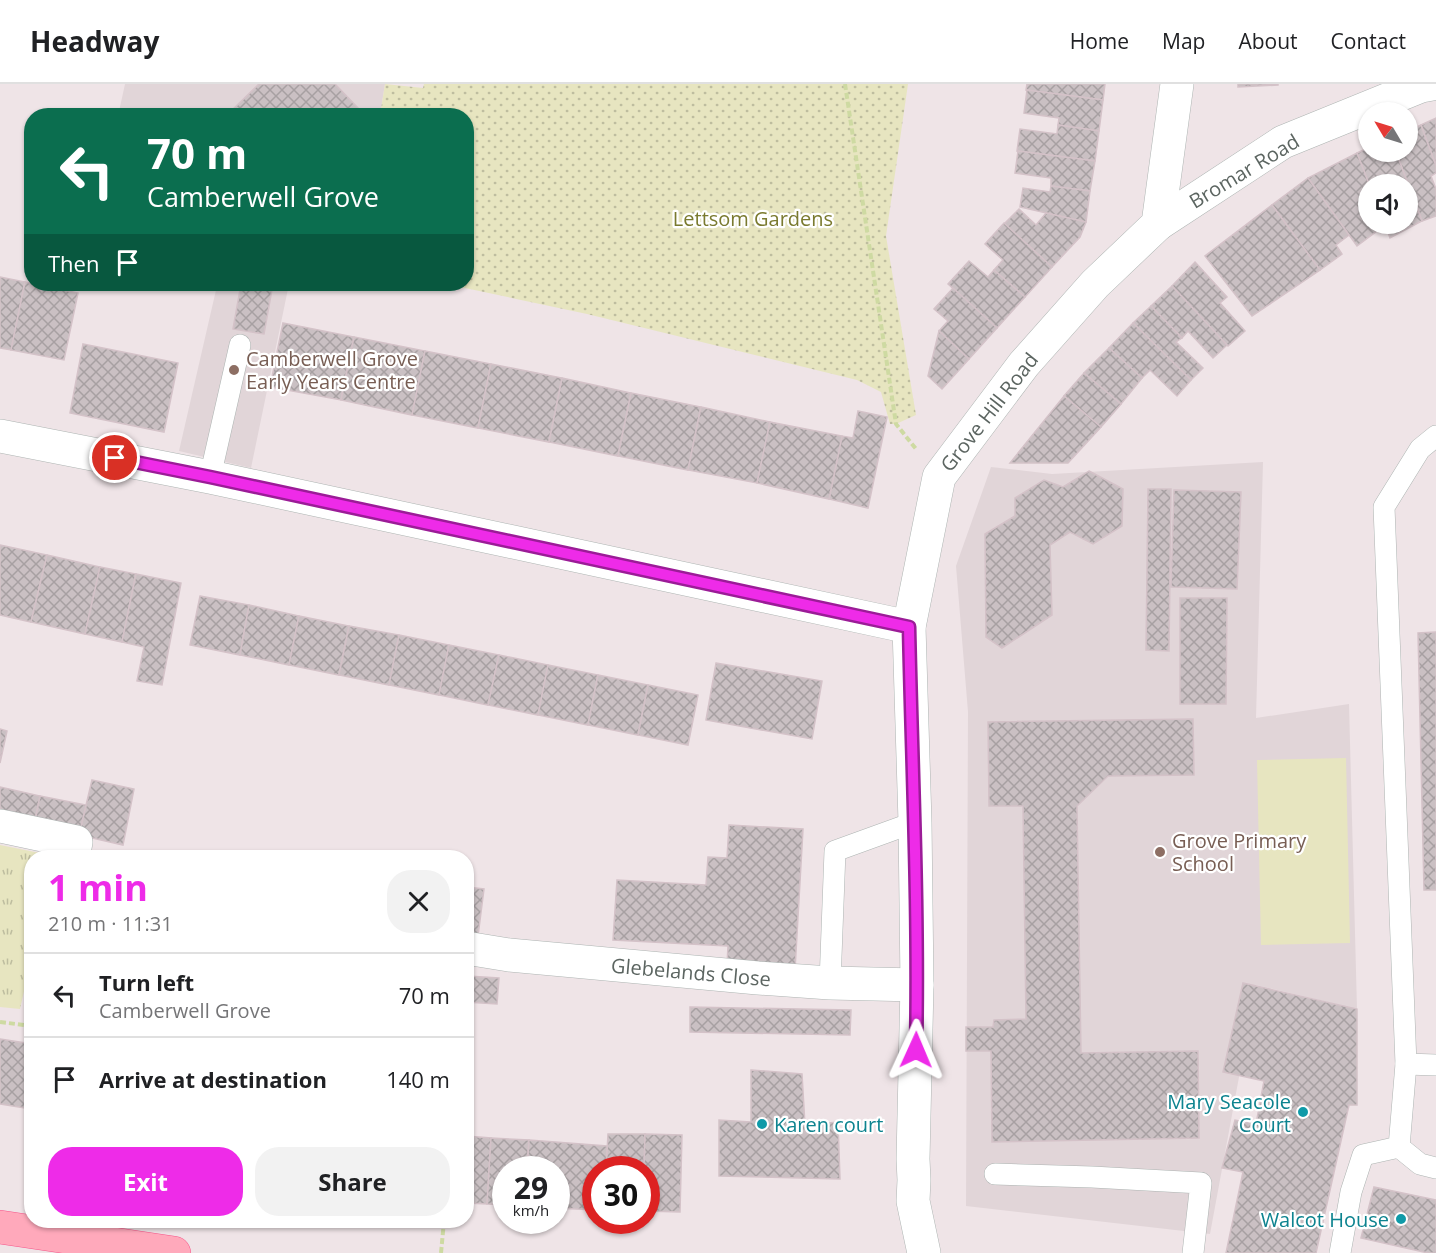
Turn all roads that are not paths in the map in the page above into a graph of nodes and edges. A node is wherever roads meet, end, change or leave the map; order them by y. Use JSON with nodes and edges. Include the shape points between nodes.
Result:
{"nodes":[{"id":1,"x":1177,"y":84,"type":"edge"},
{"id":2,"x":1432,"y":84,"type":"edge"},
{"id":3,"x":1158,"y":224,"type":"junction"},
{"id":4,"x":240,"y":345,"type":"dead end"},
{"id":5,"x":0,"y":436,"type":"edge"},
{"id":6,"x":1436,"y":436,"type":"edge"},
{"id":7,"x":210,"y":477,"type":"junction"},
{"id":8,"x":909,"y":627,"type":"junction"},
{"id":9,"x":915,"y":822,"type":"junction"},
{"id":10,"x":0,"y":826,"type":"edge"},
{"id":11,"x":74,"y":850,"type":"edge"},
{"id":12,"x":474,"y":949,"type":"edge"},
{"id":13,"x":830,"y":983,"type":"junction"},
{"id":14,"x":917,"y":985,"type":"junction"},
{"id":15,"x":1406,"y":1064,"type":"junction"},
{"id":16,"x":1436,"y":1065,"type":"edge"},
{"id":17,"x":1399,"y":1147,"type":"junction"},
{"id":18,"x":1436,"y":1168,"type":"edge"},
{"id":19,"x":995,"y":1174,"type":"dead end"},
{"id":20,"x":0,"y":1227,"type":"edge"},
{"id":21,"x":174,"y":1253,"type":"edge"},
{"id":22,"x":924,"y":1253,"type":"edge"},
{"id":23,"x":1193,"y":1253,"type":"edge"},
{"id":24,"x":1340,"y":1253,"type":"edge"}],
"edges":[{"from":1,"to":3,"type":"street"},
{"from":2,"to":3,"type":"street","name":"Bromar Road","via":[[1283,142]]},
{"from":3,"to":8,"type":"street","name":"Grove Hill Road","via":[[1095,284],[1024,364],[939,477]]},
{"from":4,"to":7,"type":"lane"},
{"from":5,"to":7,"type":"street"},
{"from":6,"to":15,"type":"lane","via":[[1420,449],[1384,507]]},
{"from":7,"to":8,"type":"street"},
{"from":8,"to":9,"type":"street","name":"Grove Hill Road"},
{"from":9,"to":13,"type":"lane","via":[[835,851]]},
{"from":9,"to":14,"type":"street","name":"Grove Hill Road"},
{"from":10,"to":11,"type":"street","via":[[76,842]]},
{"from":12,"to":13,"type":"street","name":"Glebelands Close"},
{"from":13,"to":14,"type":"street","name":"Glebelands Close"},
{"from":14,"to":22,"type":"street","name":"Grove Hill Road","via":[[913,1201]]},
{"from":15,"to":16,"type":"lane"},
{"from":15,"to":17,"type":"lane"},
{"from":17,"to":18,"type":"lane","via":[[1420,1164]]},
{"from":17,"to":24,"type":"lane","via":[[1362,1155]]},
{"from":19,"to":23,"type":"lane","via":[[1201,1183]]},
{"from":20,"to":21,"type":"main road"}]}
